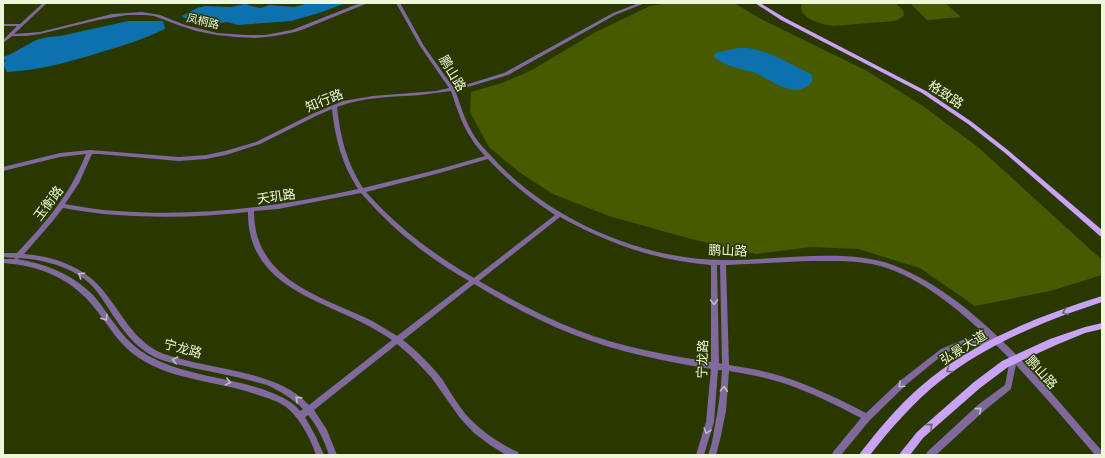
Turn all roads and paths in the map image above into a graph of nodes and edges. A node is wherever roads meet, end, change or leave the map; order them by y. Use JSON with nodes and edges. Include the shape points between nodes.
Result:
{"nodes":[{"id":1,"x":45,"y":3,"type":"edge"},
{"id":2,"x":366,"y":3,"type":"edge"},
{"id":3,"x":398,"y":3,"type":"edge"},
{"id":4,"x":643,"y":3,"type":"edge"},
{"id":5,"x":757,"y":3,"type":"edge"},
{"id":6,"x":3,"y":25,"type":"edge"},
{"id":7,"x":22,"y":25,"type":"junction"},
{"id":8,"x":11,"y":35,"type":"junction"},
{"id":9,"x":3,"y":42,"type":"edge"},
{"id":10,"x":452,"y":89,"type":"junction"},
{"id":11,"x":334,"y":106,"type":"junction"},
{"id":12,"x":90,"y":152,"type":"junction"},
{"id":13,"x":488,"y":157,"type":"junction"},
{"id":14,"x":3,"y":169,"type":"edge"},
{"id":15,"x":363,"y":191,"type":"junction"},
{"id":16,"x":62,"y":206,"type":"junction"},
{"id":17,"x":252,"y":210,"type":"junction"},
{"id":18,"x":559,"y":215,"type":"junction"},
{"id":19,"x":1102,"y":234,"type":"edge"},
{"id":20,"x":3,"y":255,"type":"edge"},
{"id":21,"x":18,"y":255,"type":"junction"},
{"id":22,"x":3,"y":261,"type":"edge"},
{"id":23,"x":13,"y":261,"type":"junction"},
{"id":24,"x":714,"y":262,"type":"junction"},
{"id":25,"x":723,"y":263,"type":"junction"},
{"id":26,"x":473,"y":281,"type":"junction"},
{"id":27,"x":1102,"y":299,"type":"edge"},
{"id":28,"x":1102,"y":326,"type":"edge"},
{"id":29,"x":398,"y":340,"type":"junction"},
{"id":30,"x":996,"y":342,"type":"junction"},
{"id":31,"x":1014,"y":359,"type":"junction"},
{"id":32,"x":715,"y":366,"type":"junction"},
{"id":33,"x":725,"y":367,"type":"junction"},
{"id":34,"x":310,"y":410,"type":"junction"},
{"id":35,"x":300,"y":416,"type":"junction"},
{"id":36,"x":866,"y":418,"type":"junction"},
{"id":37,"x":320,"y":455,"type":"edge"},
{"id":38,"x":333,"y":455,"type":"edge"},
{"id":39,"x":515,"y":455,"type":"edge"},
{"id":40,"x":700,"y":455,"type":"edge"},
{"id":41,"x":712,"y":455,"type":"edge"},
{"id":42,"x":836,"y":455,"type":"edge"},
{"id":43,"x":864,"y":455,"type":"edge"},
{"id":44,"x":904,"y":455,"type":"edge"},
{"id":45,"x":930,"y":455,"type":"edge"},
{"id":46,"x":1100,"y":455,"type":"edge"}],
"edges":[{"from":1,"to":7,"type":"street"},
{"from":2,"to":8,"type":"street","name":"凤桐路","via":[[291,32],[272,35],[215,34],[151,14],[138,13],[96,18],[38,34]]},
{"from":3,"to":10,"type":"street","name":"鹏山路","via":[[423,47]]},
{"from":4,"to":10,"type":"street","name":"知行路","via":[[614,14],[506,74]]},
{"from":5,"to":19,"type":"main road","name":"格致路","via":[[924,92],[1007,152]]},
{"from":6,"to":7,"type":"street"},
{"from":7,"to":8,"type":"street"},
{"from":8,"to":9,"type":"street"},
{"from":10,"to":11,"type":"street","name":"知行路","via":[[358,99]]},
{"from":10,"to":13,"type":"street","name":"鹏山路","via":[[467,127]]},
{"from":11,"to":12,"type":"street","name":"知行路","via":[[258,143],[206,157],[179,159]]},
{"from":11,"to":15,"type":"street","via":[[341,151]]},
{"from":12,"to":14,"type":"street","name":"知行路","via":[[60,155]]},
{"from":12,"to":16,"type":"street","name":"玉衡路","via":[[83,170]]},
{"from":13,"to":15,"type":"street","name":"天玑路"},
{"from":13,"to":18,"type":"street","name":"鹏山路","via":[[524,190]]},
{"from":15,"to":17,"type":"street","name":"天玑路"},
{"from":15,"to":26,"type":"street","via":[[387,218]]},
{"from":16,"to":17,"type":"street","name":"天玑路","via":[[141,214]]},
{"from":16,"to":21,"type":"street","name":"玉衡路"},
{"from":17,"to":29,"type":"street","via":[[251,222],[266,263],[289,284],[320,302],[360,317]]},
{"from":18,"to":24,"type":"street","name":"鹏山路","via":[[604,236],[638,248],[679,258]]},
{"from":18,"to":26,"type":"street"},
{"from":20,"to":21,"type":"street","name":"宁龙路"},
{"from":21,"to":23,"type":"street","name":"玉衡路"},
{"from":34,"to":21,"type":"street","name":"宁龙路","one_way":true,"via":[[294,395],[272,383],[169,359],[152,352],[131,334],[98,289],[83,276],[64,265],[40,257]]},
{"from":22,"to":23,"type":"street","name":"宁龙路"},
{"from":23,"to":35,"type":"street","name":"宁龙路","one_way":true,"via":[[54,271],[73,281],[100,308],[120,338],[143,357],[176,371],[256,390],[288,404]]},
{"from":24,"to":25,"type":"street","name":"鹏山路"},
{"from":24,"to":32,"type":"street","name":"宁龙路","one_way":true},
{"from":25,"to":30,"type":"street","name":"鹏山路","via":[[829,259],[875,263],[898,270],[929,285],[970,316]]},
{"from":25,"to":33,"type":"street","name":"宁龙路"},
{"from":26,"to":29,"type":"street"},
{"from":26,"to":32,"type":"street","via":[[565,329],[601,342]]},
{"from":27,"to":30,"type":"main road","name":"弘景大道","one_way":true,"via":[[1053,316]]},
{"from":28,"to":31,"type":"main road","via":[[1085,330]]},
{"from":29,"to":34,"type":"street"},
{"from":29,"to":39,"type":"street","via":[[424,363],[472,426]]},
{"from":30,"to":31,"type":"street","name":"鹏山路"},
{"from":30,"to":36,"type":"street","one_way":true,"via":[[965,342],[943,351],[904,382]]},
{"from":30,"to":43,"type":"main road","name":"弘景大道","one_way":true,"via":[[935,380],[889,424]]},
{"from":44,"to":31,"type":"main road","one_way":true,"via":[[920,435],[977,385]]},
{"from":45,"to":31,"type":"street","one_way":true,"via":[[982,407],[1008,387]]},
{"from":31,"to":46,"type":"street","name":"鹏山路"},
{"from":32,"to":33,"type":"street"},
{"from":32,"to":40,"type":"street","name":"宁龙路","one_way":true,"via":[[710,422]]},
{"from":33,"to":36,"type":"street","via":[[796,384]]},
{"from":41,"to":33,"type":"street","name":"宁龙路","one_way":true,"via":[[720,422]]},
{"from":34,"to":35,"type":"street"},
{"from":34,"to":38,"type":"street","name":"宁龙路","via":[[322,429]]},
{"from":35,"to":37,"type":"street","name":"宁龙路"},
{"from":36,"to":42,"type":"street"}]}
